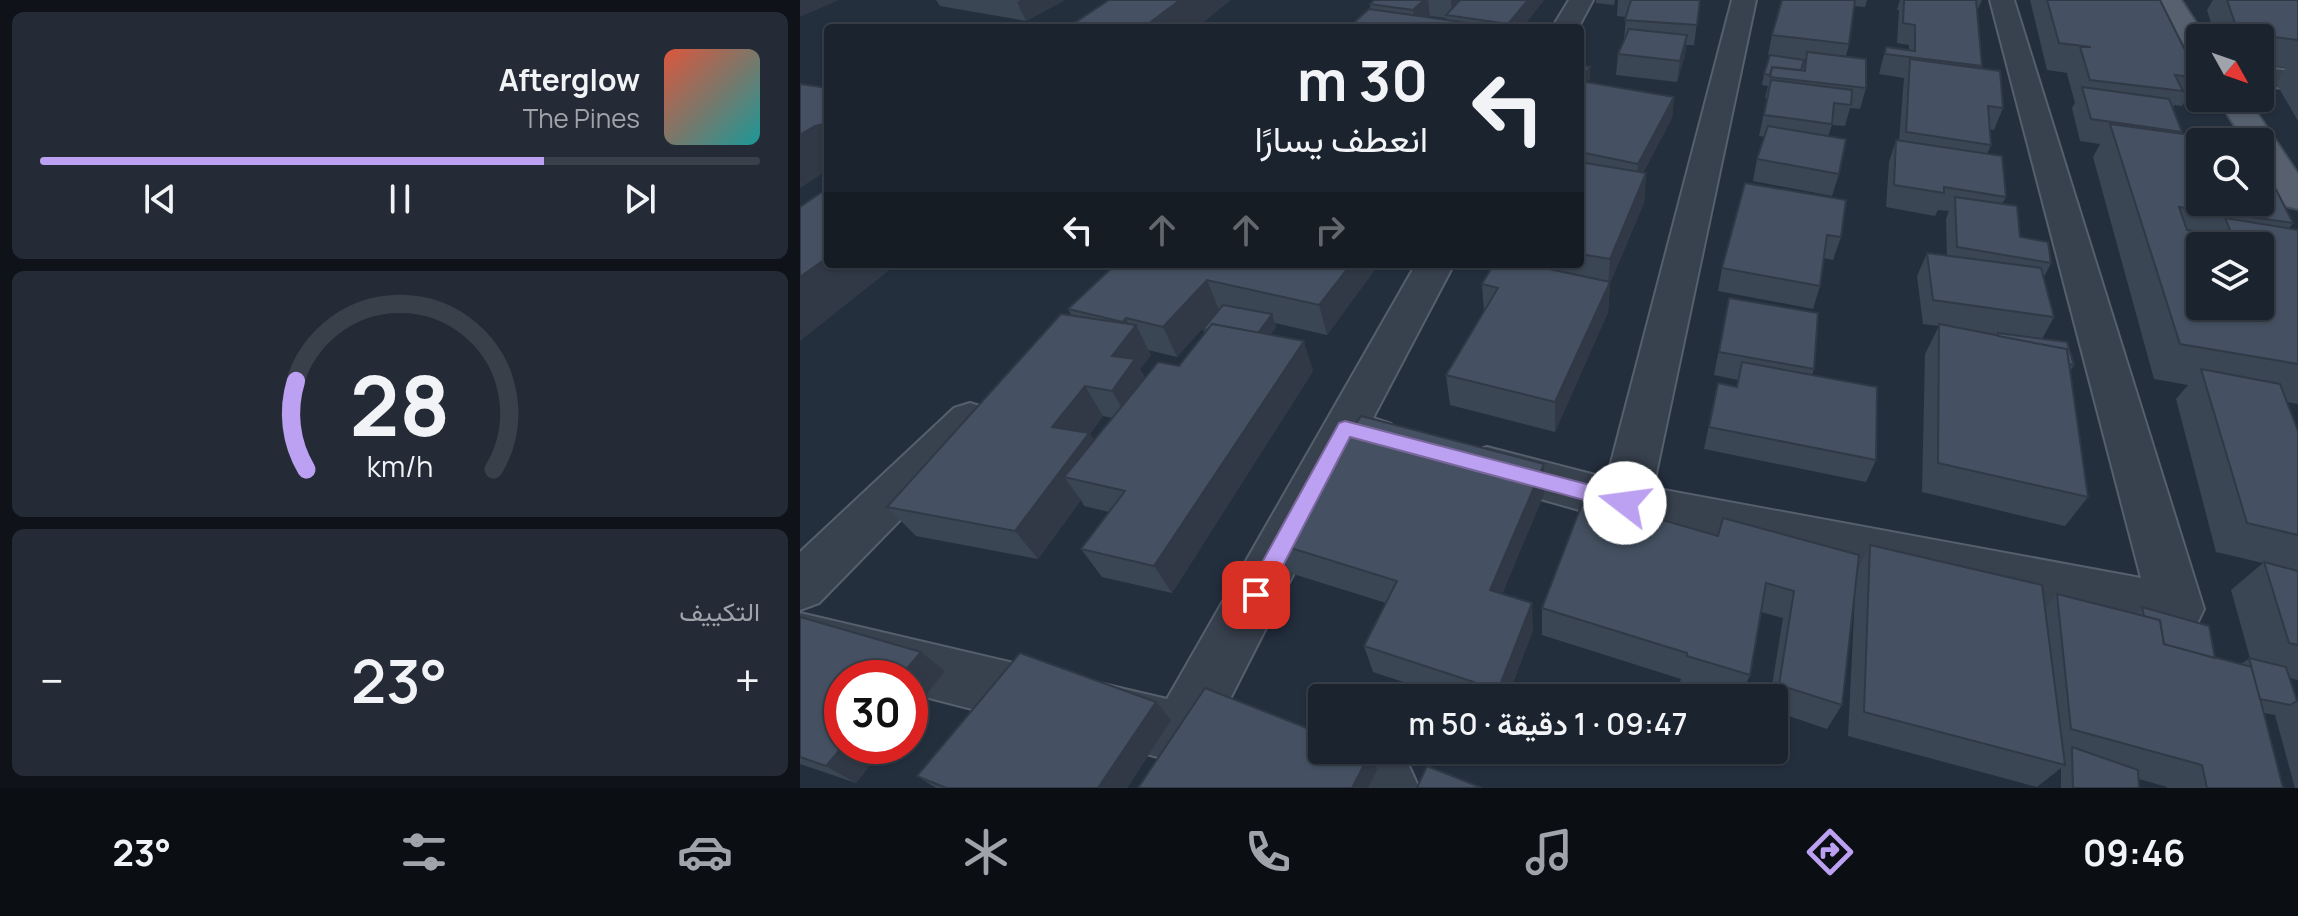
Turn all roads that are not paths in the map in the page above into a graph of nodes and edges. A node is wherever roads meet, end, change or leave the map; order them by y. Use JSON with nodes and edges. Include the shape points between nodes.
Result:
{"nodes":[{"id":1,"x":1581,"y":0,"type":"edge"},
{"id":2,"x":1744,"y":0,"type":"edge"},
{"id":3,"x":2002,"y":0,"type":"edge"},
{"id":4,"x":2169,"y":0,"type":"edge"},
{"id":5,"x":1567,"y":24,"type":"edge"},
{"id":6,"x":2186,"y":27,"type":"edge"},
{"id":7,"x":2274,"y":78,"type":"edge"},
{"id":8,"x":2298,"y":81,"type":"edge"},
{"id":9,"x":2241,"y":112,"type":"edge"},
{"id":10,"x":2298,"y":199,"type":"edge"},
{"id":11,"x":1433,"y":268,"type":"edge"},
{"id":12,"x":994,"y":397,"type":"edge"},
{"id":13,"x":1345,"y":428,"type":"junction"},
{"id":14,"x":1625,"y":503,"type":"junction"},
{"id":15,"x":800,"y":586,"type":"edge"},
{"id":16,"x":800,"y":639,"type":"edge"},
{"id":17,"x":1181,"y":733,"type":"junction"},
{"id":18,"x":1387,"y":788,"type":"edge"}],
"edges":[{"from":1,"to":5,"type":"street"},
{"from":2,"to":14,"type":"street"},
{"from":3,"to":14,"type":"street","via":[[2177,609]]},
{"from":4,"to":6,"type":"main road"},
{"from":7,"to":8,"type":"street"},
{"from":9,"to":10,"type":"main road"},
{"from":11,"to":13,"type":"street"},
{"from":12,"to":15,"type":"street"},
{"from":13,"to":14,"type":"street"},
{"from":13,"to":17,"type":"street"},
{"from":16,"to":17,"type":"street"},
{"from":17,"to":18,"type":"street"}]}
